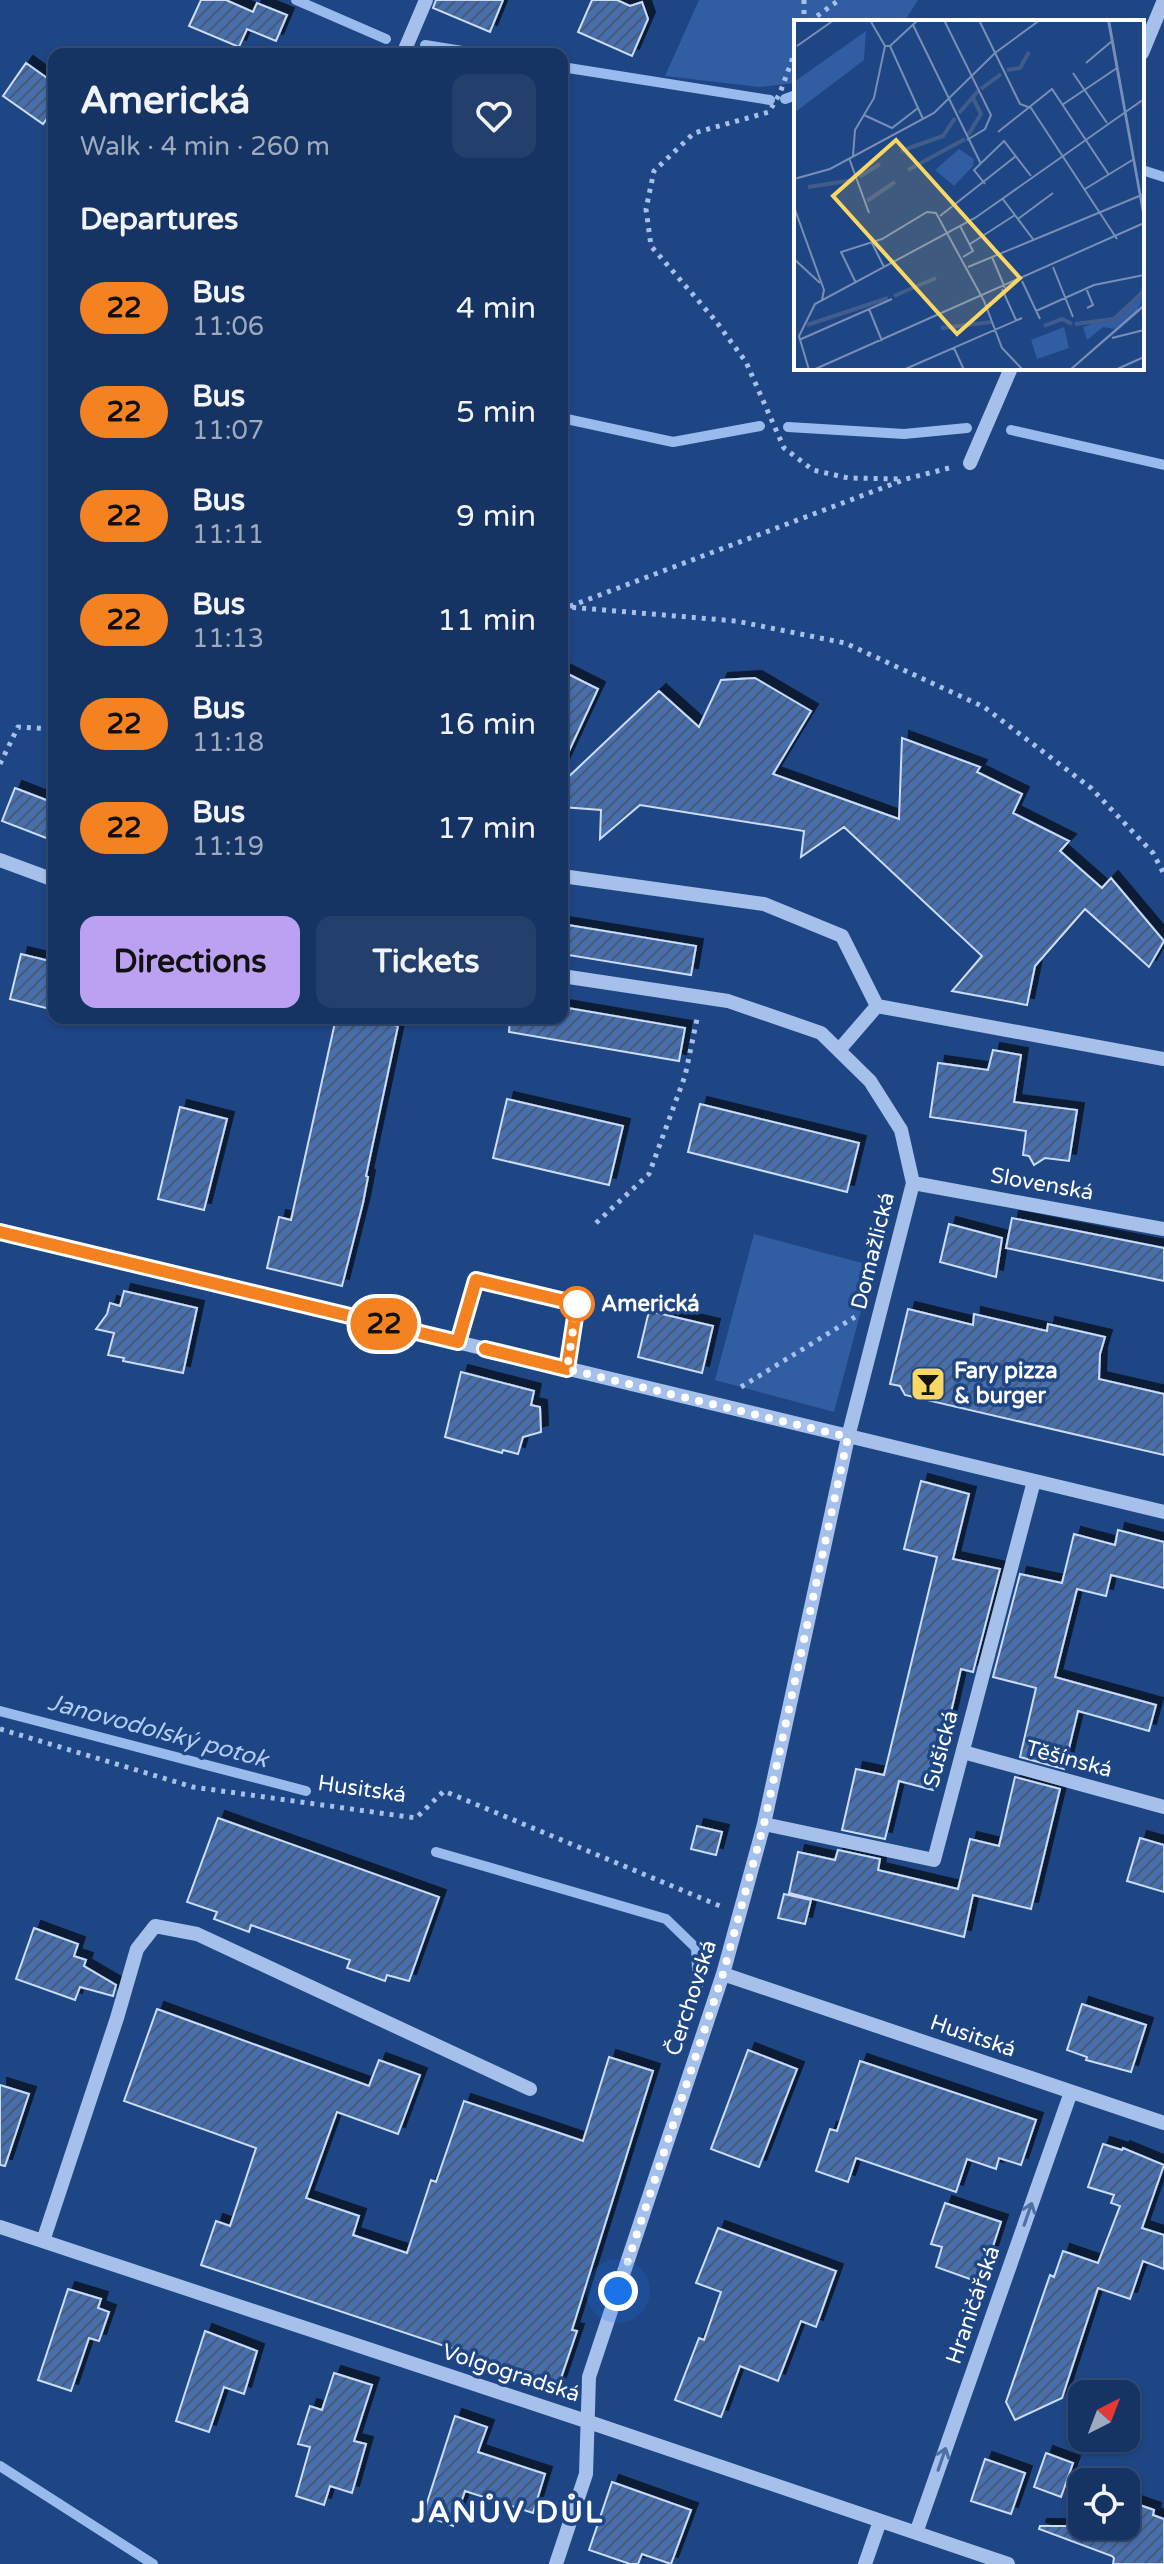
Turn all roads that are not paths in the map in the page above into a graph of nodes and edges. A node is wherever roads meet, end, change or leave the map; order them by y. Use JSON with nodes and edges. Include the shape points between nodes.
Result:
{"nodes":[{"id":1,"x":426,"y":0,"type":"edge"},
{"id":2,"x":1164,"y":0,"type":"edge"},
{"id":3,"x":406,"y":48,"type":"edge"},
{"id":4,"x":1144,"y":48,"type":"edge"},
{"id":5,"x":1010,"y":370,"type":"edge"},
{"id":6,"x":970,"y":463,"type":"road end"},
{"id":7,"x":0,"y":860,"type":"edge"},
{"id":8,"x":568,"y":877,"type":"edge"},
{"id":9,"x":48,"y":878,"type":"edge"},
{"id":10,"x":568,"y":977,"type":"edge"},
{"id":11,"x":877,"y":1006,"type":"junction"},
{"id":12,"x":839,"y":1050,"type":"junction"},
{"id":13,"x":1164,"y":1059,"type":"edge"},
{"id":14,"x":913,"y":1183,"type":"junction"},
{"id":15,"x":1164,"y":1229,"type":"edge"},
{"id":16,"x":0,"y":1232,"type":"edge"},
{"id":17,"x":458,"y":1342,"type":"junction"},
{"id":18,"x":567,"y":1369,"type":"junction"},
{"id":19,"x":848,"y":1437,"type":"junction"},
{"id":20,"x":1034,"y":1481,"type":"junction"},
{"id":21,"x":1164,"y":1512,"type":"edge"},
{"id":22,"x":963,"y":1752,"type":"junction"},
{"id":23,"x":1164,"y":1807,"type":"edge"},
{"id":24,"x":764,"y":1824,"type":"junction"},
{"id":25,"x":723,"y":1974,"type":"junction"},
{"id":26,"x":530,"y":2089,"type":"dead end"},
{"id":27,"x":1071,"y":2092,"type":"junction"},
{"id":28,"x":1164,"y":2123,"type":"edge"},
{"id":29,"x":0,"y":2227,"type":"edge"},
{"id":30,"x":43,"y":2241,"type":"junction"},
{"id":31,"x":589,"y":2422,"type":"junction"},
{"id":32,"x":880,"y":2521,"type":"junction"},
{"id":33,"x":916,"y":2533,"type":"junction"},
{"id":34,"x":556,"y":2564,"type":"edge"},
{"id":35,"x":865,"y":2564,"type":"edge"},
{"id":36,"x":1008,"y":2564,"type":"edge"}],
"edges":[{"from":1,"to":3,"type":"street"},
{"from":2,"to":4,"type":"street"},
{"from":5,"to":6,"type":"street"},
{"from":7,"to":9,"type":"street"},
{"from":8,"to":11,"type":"street","via":[[764,904],[842,936]]},
{"from":10,"to":12,"type":"street","name":"Domažlická","via":[[728,1001],[821,1033]]},
{"from":11,"to":12,"type":"street"},
{"from":11,"to":13,"type":"street"},
{"from":12,"to":14,"type":"street","name":"Domažlická","via":[[870,1081],[901,1130]]},
{"from":14,"to":15,"type":"street","name":"Slovenská"},
{"from":14,"to":19,"type":"street","name":"Domažlická"},
{"from":16,"to":17,"type":"street"},
{"from":17,"to":18,"type":"street"},
{"from":17,"to":18,"type":"street","via":[[476,1280],[577,1304]]},
{"from":18,"to":19,"type":"street"},
{"from":19,"to":20,"type":"street"},
{"from":19,"to":24,"type":"street","name":"Čerchovská"},
{"from":20,"to":21,"type":"street"},
{"from":20,"to":22,"type":"street","name":"Sušická"},
{"from":22,"to":23,"type":"street","name":"Těšínská"},
{"from":22,"to":24,"type":"street","name":"Sušická","via":[[934,1860]]},
{"from":24,"to":25,"type":"street","name":"Čerchovská"},
{"from":25,"to":27,"type":"street","name":"Husitská"},
{"from":25,"to":31,"type":"street","name":"Čerchovská","via":[[589,2377]]},
{"from":26,"to":30,"type":"street","via":[[197,1934],[155,1926],[137,1949]]},
{"from":27,"to":28,"type":"street","name":"Husitská"},
{"from":33,"to":27,"type":"street","name":"Hraničářská","one_way":true},
{"from":29,"to":30,"type":"street","name":"Volgogradská"},
{"from":30,"to":31,"type":"street","name":"Volgogradská"},
{"from":31,"to":32,"type":"street","name":"Volgogradská"},
{"from":31,"to":34,"type":"street","name":"Čerchovská","via":[[586,2474]]},
{"from":32,"to":33,"type":"street","name":"Volgogradská"},
{"from":32,"to":35,"type":"street"},
{"from":33,"to":36,"type":"street","name":"Volgogradská"}]}
